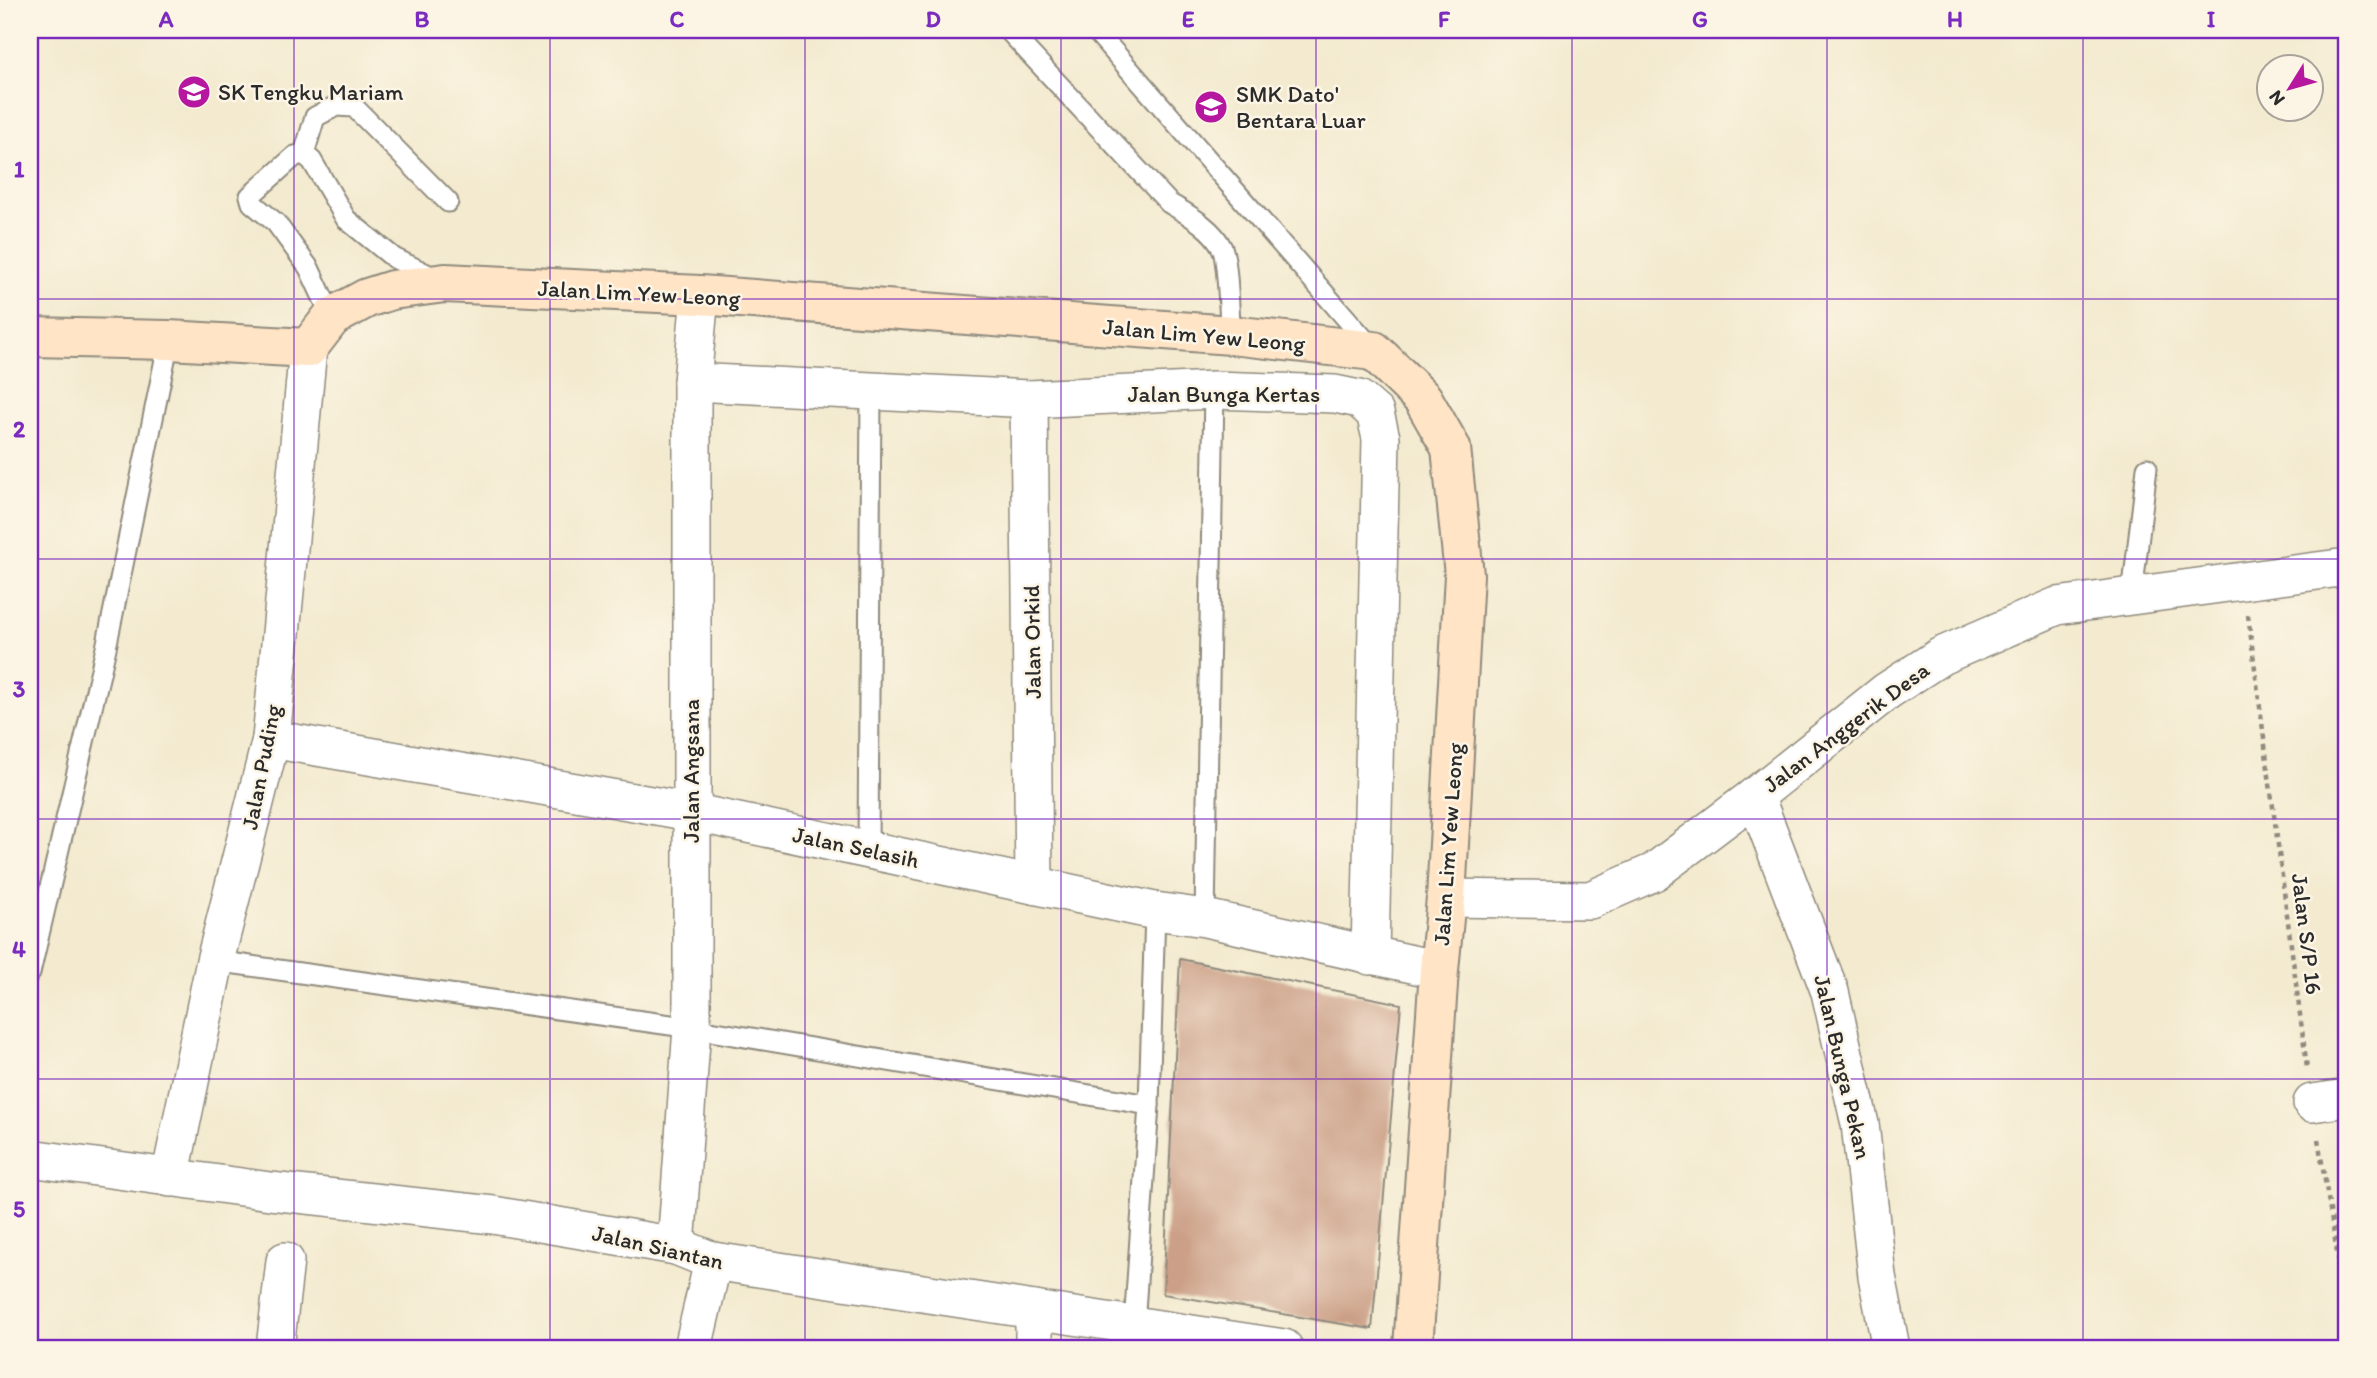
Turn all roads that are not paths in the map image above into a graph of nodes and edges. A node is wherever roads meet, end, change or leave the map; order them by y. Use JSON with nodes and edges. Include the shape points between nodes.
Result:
{"nodes":[{"id":1,"x":1008,"y":30,"type":"edge"},
{"id":2,"x":1094,"y":30,"type":"edge"},
{"id":3,"x":304,"y":154,"type":"junction"},
{"id":4,"x":449,"y":202,"type":"dead end"},
{"id":5,"x":445,"y":283,"type":"junction"},
{"id":6,"x":700,"y":295,"type":"junction"},
{"id":7,"x":332,"y":317,"type":"junction"},
{"id":8,"x":1231,"y":335,"type":"junction"},
{"id":9,"x":30,"y":337,"type":"edge"},
{"id":10,"x":169,"y":340,"type":"junction"},
{"id":11,"x":308,"y":348,"type":"junction"},
{"id":12,"x":1374,"y":351,"type":"junction"},
{"id":13,"x":692,"y":382,"type":"junction"},
{"id":14,"x":1214,"y":390,"type":"junction"},
{"id":15,"x":871,"y":391,"type":"junction"},
{"id":16,"x":1029,"y":399,"type":"junction"},
{"id":17,"x":2147,"y":468,"type":"dead end"},
{"id":18,"x":2347,"y":567,"type":"edge"},
{"id":19,"x":2132,"y":595,"type":"junction"},
{"id":20,"x":271,"y":739,"type":"junction"},
{"id":21,"x":1755,"y":796,"type":"junction"},
{"id":22,"x":691,"y":813,"type":"junction"},
{"id":23,"x":868,"y":849,"type":"junction"},
{"id":24,"x":1034,"y":885,"type":"junction"},
{"id":25,"x":1446,"y":898,"type":"junction"},
{"id":26,"x":1155,"y":911,"type":"junction"},
{"id":27,"x":1205,"y":918,"type":"junction"},
{"id":28,"x":1370,"y":956,"type":"junction"},
{"id":29,"x":215,"y":961,"type":"junction"},
{"id":30,"x":1438,"y":970,"type":"junction"},
{"id":31,"x":30,"y":972,"type":"edge"},
{"id":32,"x":692,"y":1028,"type":"junction"},
{"id":33,"x":1149,"y":1105,"type":"junction"},
{"id":34,"x":30,"y":1158,"type":"edge"},
{"id":35,"x":170,"y":1178,"type":"junction"},
{"id":36,"x":676,"y":1246,"type":"junction"},
{"id":37,"x":285,"y":1261,"type":"dead end"},
{"id":38,"x":713,"y":1261,"type":"junction"},
{"id":39,"x":1034,"y":1310,"type":"junction"},
{"id":40,"x":1134,"y":1326,"type":"junction"},
{"id":41,"x":275,"y":1348,"type":"edge"},
{"id":42,"x":693,"y":1348,"type":"edge"},
{"id":43,"x":1034,"y":1348,"type":"edge"},
{"id":44,"x":1284,"y":1348,"type":"edge"},
{"id":45,"x":1413,"y":1348,"type":"edge"},
{"id":46,"x":1891,"y":1348,"type":"edge"}],
"edges":[{"from":1,"to":8,"type":"lane","via":[[1169,203],[1211,234],[1223,250]]},
{"from":2,"to":12,"type":"lane"},
{"from":3,"to":4,"type":"lane","via":[[314,117],[337,106],[354,107]]},
{"from":3,"to":5,"type":"lane","via":[[346,219],[394,258]]},
{"from":3,"to":7,"type":"lane","via":[[295,156],[250,196],[309,268]]},
{"from":5,"to":6,"type":"street","name":"Jalan Lim Yew Leong"},
{"from":5,"to":7,"type":"street","name":"Jalan Lim Yew Leong","via":[[391,290]]},
{"from":6,"to":8,"type":"street","name":"Jalan Lim Yew Leong"},
{"from":6,"to":13,"type":"street","name":"Jalan Angsana"},
{"from":7,"to":11,"type":"street","name":"Jalan Lim Yew Leong"},
{"from":8,"to":12,"type":"street","name":"Jalan Lim Yew Leong"},
{"from":9,"to":10,"type":"street"},
{"from":10,"to":11,"type":"street"},
{"from":10,"to":31,"type":"lane","via":[[106,648]]},
{"from":11,"to":20,"type":"street","name":"Jalan Puding"},
{"from":12,"to":25,"type":"street","name":"Jalan Lim Yew Leong","via":[[1423,399],[1451,449],[1464,575]]},
{"from":13,"to":15,"type":"street","name":"Jalan Bunga Kertas"},
{"from":13,"to":22,"type":"street","name":"Jalan Angsana"},
{"from":14,"to":16,"type":"street","name":"Jalan Bunga Kertas"},
{"from":14,"to":27,"type":"lane"},
{"from":14,"to":28,"type":"street","name":"Jalan Bunga Kertas","via":[[1335,394],[1359,399],[1375,413],[1381,438]]},
{"from":15,"to":16,"type":"street","name":"Jalan Bunga Kertas"},
{"from":15,"to":23,"type":"lane"},
{"from":16,"to":24,"type":"street","name":"Jalan Orkid"},
{"from":17,"to":19,"type":"lane"},
{"from":18,"to":19,"type":"street","name":"Jalan Anggerik Desa"},
{"from":19,"to":21,"type":"street","name":"Jalan Anggerik Desa","via":[[2057,606],[1941,656],[1887,691]]},
{"from":20,"to":22,"type":"street","name":"Jalan Selasih"},
{"from":20,"to":29,"type":"street","name":"Jalan Puding"},
{"from":21,"to":25,"type":"street","name":"Jalan Anggerik Desa","via":[[1654,872],[1590,900]]},
{"from":21,"to":46,"type":"street","name":"Jalan Bunga Pekan","via":[[1830,992],[1860,1124],[1877,1276]]},
{"from":22,"to":23,"type":"street","name":"Jalan Selasih"},
{"from":22,"to":32,"type":"street","name":"Jalan Angsana"},
{"from":23,"to":24,"type":"street","name":"Jalan Selasih"},
{"from":24,"to":26,"type":"street","name":"Jalan Selasih"},
{"from":25,"to":30,"type":"street","name":"Jalan Lim Yew Leong"},
{"from":26,"to":27,"type":"street","name":"Jalan Selasih"},
{"from":26,"to":33,"type":"lane"},
{"from":27,"to":28,"type":"street","name":"Jalan Selasih"},
{"from":28,"to":30,"type":"street","name":"Jalan Selasih"},
{"from":29,"to":32,"type":"lane"},
{"from":29,"to":35,"type":"street","name":"Jalan Puding"},
{"from":30,"to":45,"type":"street","name":"Jalan Lim Yew Leong"},
{"from":32,"to":33,"type":"lane"},
{"from":32,"to":36,"type":"street","name":"Jalan Angsana"},
{"from":33,"to":40,"type":"lane"},
{"from":34,"to":35,"type":"street","name":"Jalan Siantan"},
{"from":35,"to":36,"type":"street","name":"Jalan Siantan","via":[[493,1215]]},
{"from":36,"to":38,"type":"street","name":"Jalan Siantan"},
{"from":37,"to":41,"type":"street"},
{"from":38,"to":39,"type":"street","name":"Jalan Siantan"},
{"from":38,"to":42,"type":"street"},
{"from":39,"to":40,"type":"street","name":"Jalan Siantan"},
{"from":39,"to":43,"type":"street"},
{"from":40,"to":44,"type":"street","name":"Jalan Siantan"}]}
